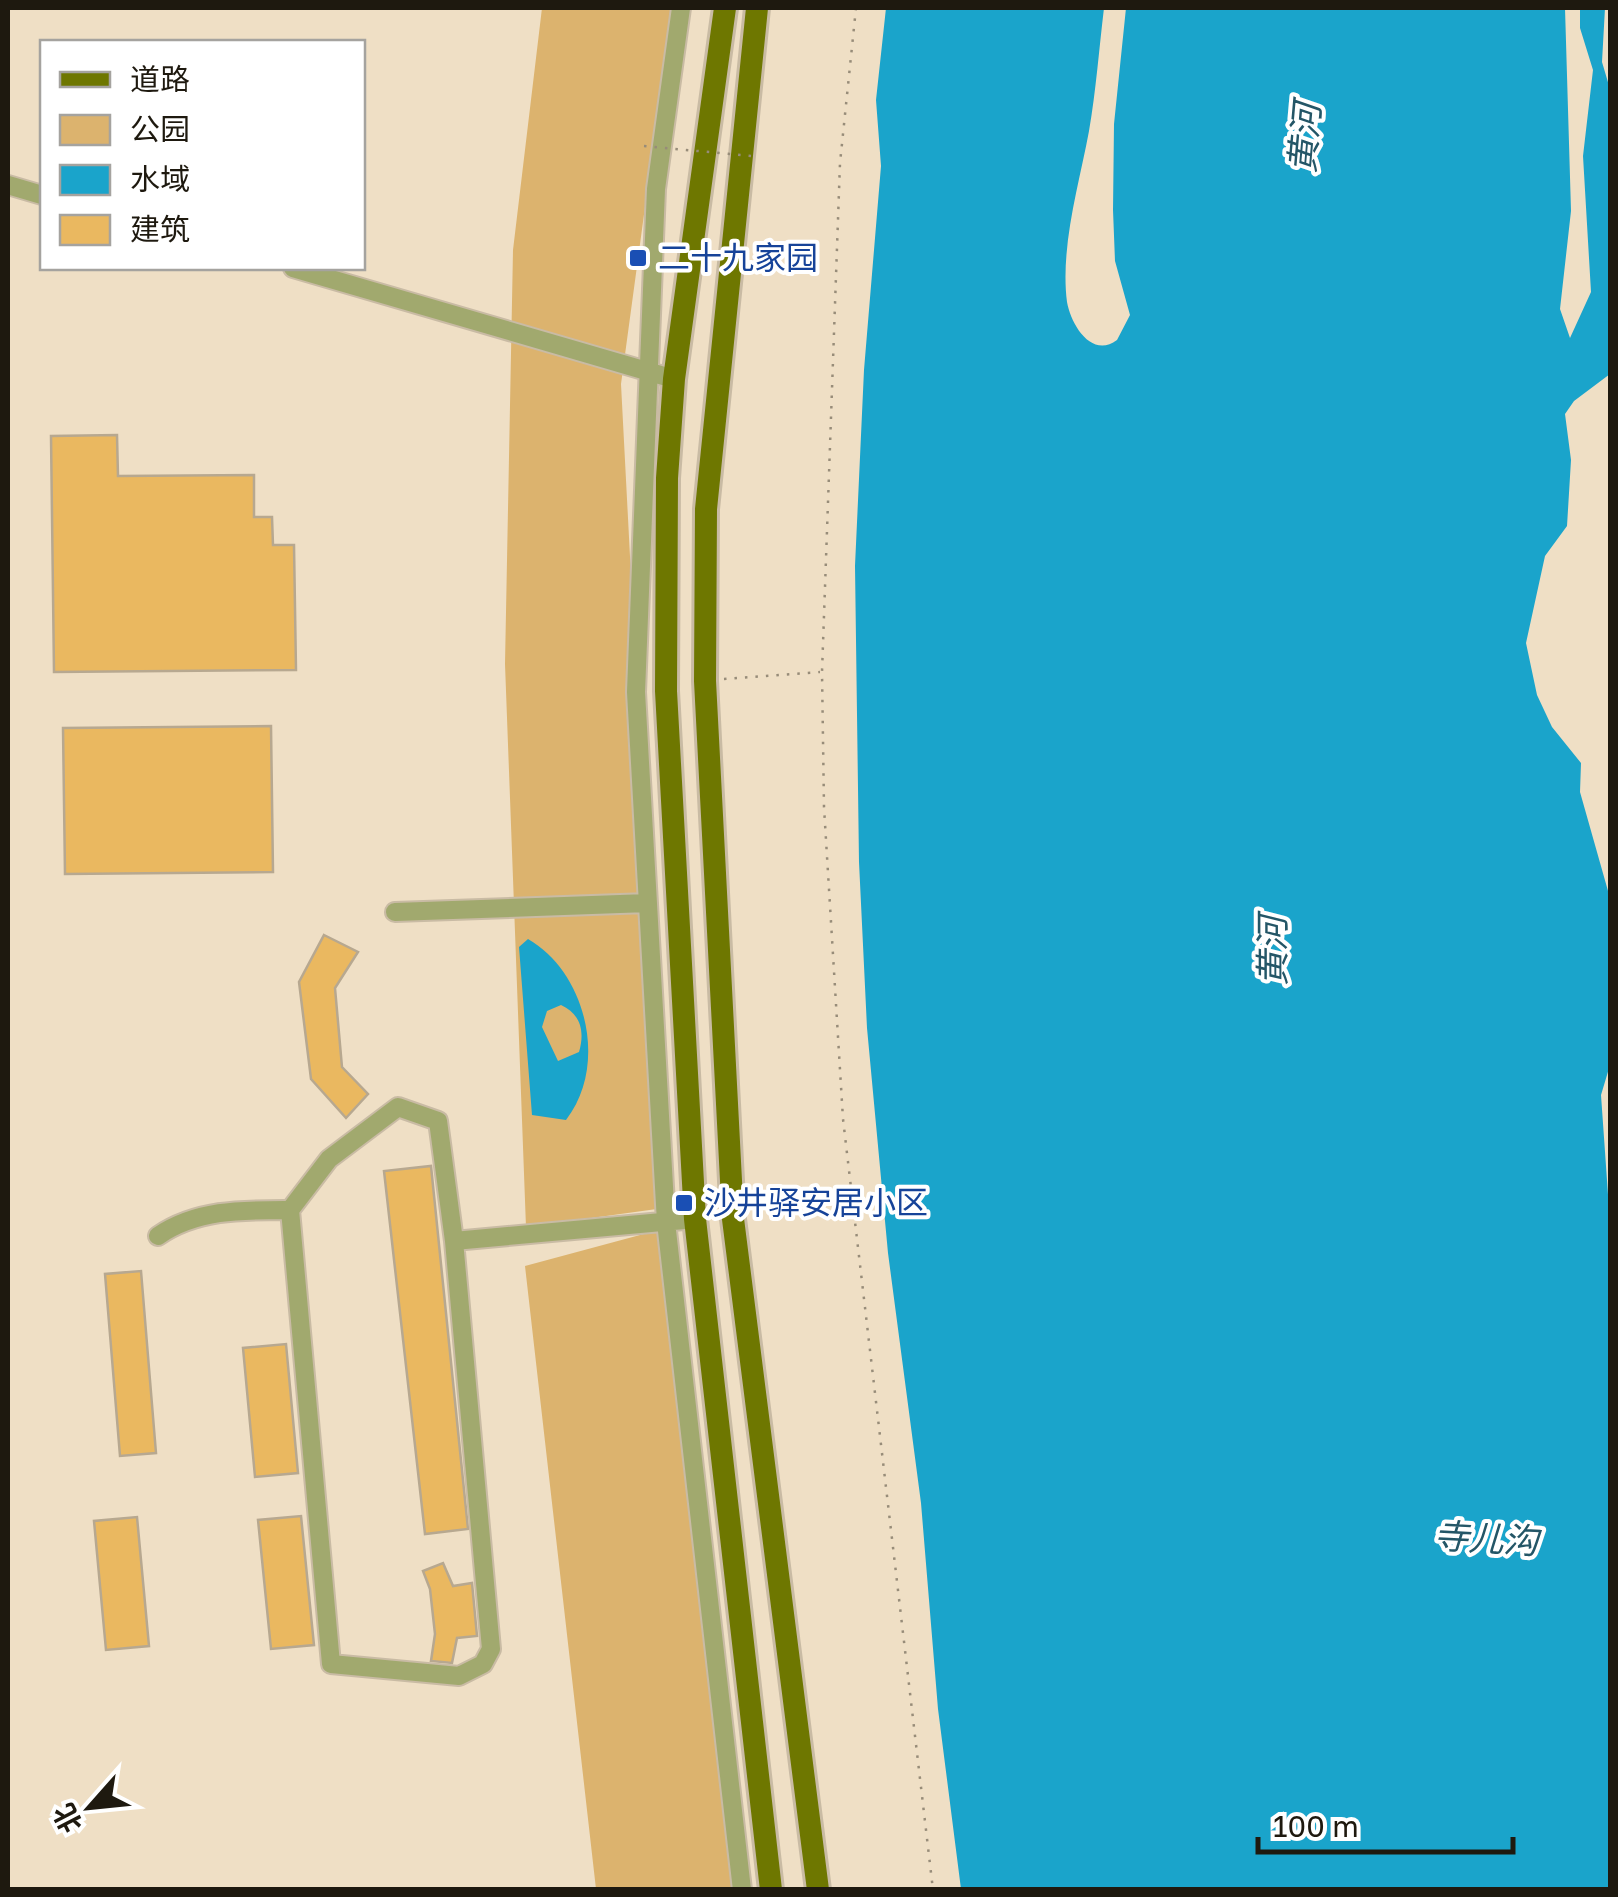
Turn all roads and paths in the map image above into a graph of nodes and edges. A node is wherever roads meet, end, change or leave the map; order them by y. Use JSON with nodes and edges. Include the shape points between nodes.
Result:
{"nodes":[{"id":1,"x":681,"y":8,"type":"edge"},
{"id":2,"x":725,"y":8,"type":"edge"},
{"id":3,"x":757,"y":8,"type":"edge"},
{"id":4,"x":856,"y":8,"type":"edge"},
{"id":5,"x":644,"y":146,"type":"dead end"},
{"id":6,"x":751,"y":156,"type":"dead end"},
{"id":7,"x":8,"y":185,"type":"edge"},
{"id":8,"x":40,"y":194,"type":"edge"},
{"id":9,"x":300,"y":270,"type":"edge"},
{"id":10,"x":648,"y":370,"type":"junction"},
{"id":11,"x":674,"y":379,"type":"junction"},
{"id":12,"x":822,"y":672,"type":"junction"},
{"id":13,"x":705,"y":681,"type":"junction"},
{"id":14,"x":648,"y":903,"type":"junction"},
{"id":15,"x":396,"y":912,"type":"dead end"},
{"id":16,"x":290,"y":1210,"type":"junction"},
{"id":17,"x":696,"y":1220,"type":"junction"},
{"id":18,"x":666,"y":1224,"type":"junction"},
{"id":19,"x":158,"y":1236,"type":"dead end"},
{"id":20,"x":454,"y":1241,"type":"junction"},
{"id":21,"x":742,"y":1890,"type":"edge"},
{"id":22,"x":771,"y":1890,"type":"edge"},
{"id":23,"x":818,"y":1890,"type":"edge"},
{"id":24,"x":933,"y":1890,"type":"edge"}],
"edges":[{"from":1,"to":10,"type":"street","via":[[656,190]]},
{"from":2,"to":11,"type":"main road"},
{"from":3,"to":13,"type":"main road","via":[[706,509]]},
{"from":4,"to":12,"type":"path","via":[[840,162]]},
{"from":5,"to":6,"type":"path","bridge":true},
{"from":7,"to":8,"type":"street"},
{"from":9,"to":10,"type":"street"},
{"from":10,"to":11,"type":"street"},
{"from":10,"to":14,"type":"street","via":[[636,692]]},
{"from":11,"to":17,"type":"main road","via":[[666,691]]},
{"from":12,"to":13,"type":"path"},
{"from":12,"to":24,"type":"path","via":[[843,1119]]},
{"from":13,"to":23,"type":"main road","via":[[733,1220]]},
{"from":14,"to":15,"type":"street"},
{"from":14,"to":18,"type":"street"},
{"from":16,"to":19,"type":"street","via":[[180,1221]]},
{"from":16,"to":20,"type":"street","via":[[328,1159],[398,1107],[438,1121]]},
{"from":16,"to":20,"type":"street","via":[[331,1664],[459,1676],[483,1664],[490,1649]]},
{"from":17,"to":18,"type":"street"},
{"from":17,"to":22,"type":"main road"},
{"from":18,"to":20,"type":"street"},
{"from":18,"to":21,"type":"street"}]}
